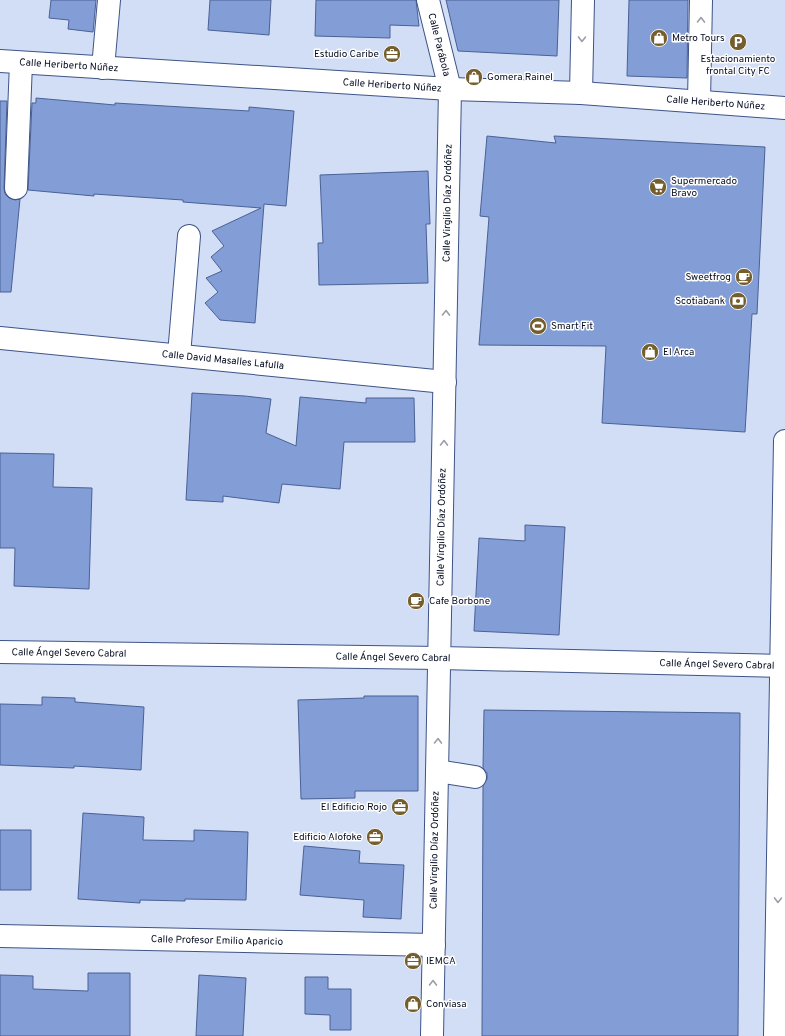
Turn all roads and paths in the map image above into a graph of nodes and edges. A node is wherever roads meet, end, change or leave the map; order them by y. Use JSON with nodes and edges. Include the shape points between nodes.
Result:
{"nodes":[{"id":1,"x":109,"y":0,"type":"edge"},
{"id":2,"x":428,"y":0,"type":"edge"},
{"id":3,"x":583,"y":0,"type":"edge"},
{"id":4,"x":701,"y":0,"type":"edge"},
{"id":5,"x":10,"y":62,"type":"edge"},
{"id":6,"x":103,"y":68,"type":"junction"},
{"id":7,"x":450,"y":89,"type":"junction"},
{"id":8,"x":581,"y":94,"type":"junction"},
{"id":9,"x":699,"y":101,"type":"junction"},
{"id":10,"x":785,"y":108,"type":"edge"},
{"id":11,"x":16,"y":188,"type":"dead end"},
{"id":12,"x":189,"y":236,"type":"dead end"},
{"id":13,"x":0,"y":338,"type":"edge"},
{"id":14,"x":179,"y":356,"type":"junction"},
{"id":15,"x":445,"y":382,"type":"junction"},
{"id":16,"x":785,"y":442,"type":"edge"},
{"id":17,"x":0,"y":652,"type":"edge"},
{"id":18,"x":440,"y":658,"type":"junction"},
{"id":19,"x":784,"y":666,"type":"edge"},
{"id":20,"x":437,"y":771,"type":"junction"},
{"id":21,"x":475,"y":776,"type":"dead end"},
{"id":22,"x":0,"y":936,"type":"edge"},
{"id":23,"x":434,"y":945,"type":"junction"},
{"id":24,"x":432,"y":1036,"type":"edge"},
{"id":25,"x":775,"y":1036,"type":"edge"}],
"edges":[{"from":1,"to":6,"type":"street"},
{"from":2,"to":7,"type":"street","name":"Calle Parábola"},
{"from":3,"to":8,"type":"street","one_way":true},
{"from":9,"to":4,"type":"street","one_way":true},
{"from":5,"to":6,"type":"street","name":"Calle Heriberto Núñez"},
{"from":5,"to":11,"type":"street"},
{"from":6,"to":7,"type":"street","name":"Calle Heriberto Núñez"},
{"from":7,"to":8,"type":"street","name":"Calle Heriberto Núñez"},
{"from":15,"to":7,"type":"street","name":"Calle Virgilio Díaz Ordóñez","one_way":true},
{"from":8,"to":9,"type":"street","name":"Calle Heriberto Núñez"},
{"from":9,"to":10,"type":"street","name":"Calle Heriberto Núñez"},
{"from":12,"to":14,"type":"street"},
{"from":13,"to":14,"type":"street","name":"Calle David Masalles Lafulla"},
{"from":14,"to":15,"type":"street","name":"Calle David Masalles Lafulla"},
{"from":18,"to":15,"type":"street","name":"Calle Virgilio Díaz Ordóñez","one_way":true},
{"from":16,"to":19,"type":"street"},
{"from":17,"to":18,"type":"street","name":"Calle Ángel Severo Cabral"},
{"from":18,"to":19,"type":"street","name":"Calle Ángel Severo Cabral"},
{"from":20,"to":18,"type":"street","name":"Calle Virgilio Díaz Ordóñez","one_way":true},
{"from":19,"to":25,"type":"street","one_way":true},
{"from":20,"to":21,"type":"street"},
{"from":20,"to":23,"type":"street","name":"Calle Virgilio Díaz Ordóñez"},
{"from":22,"to":23,"type":"street","name":"Calle Profesor Emilio Aparicio"},
{"from":24,"to":23,"type":"street","name":"Calle Virgilio Díaz Ordóñez","one_way":true}]}
